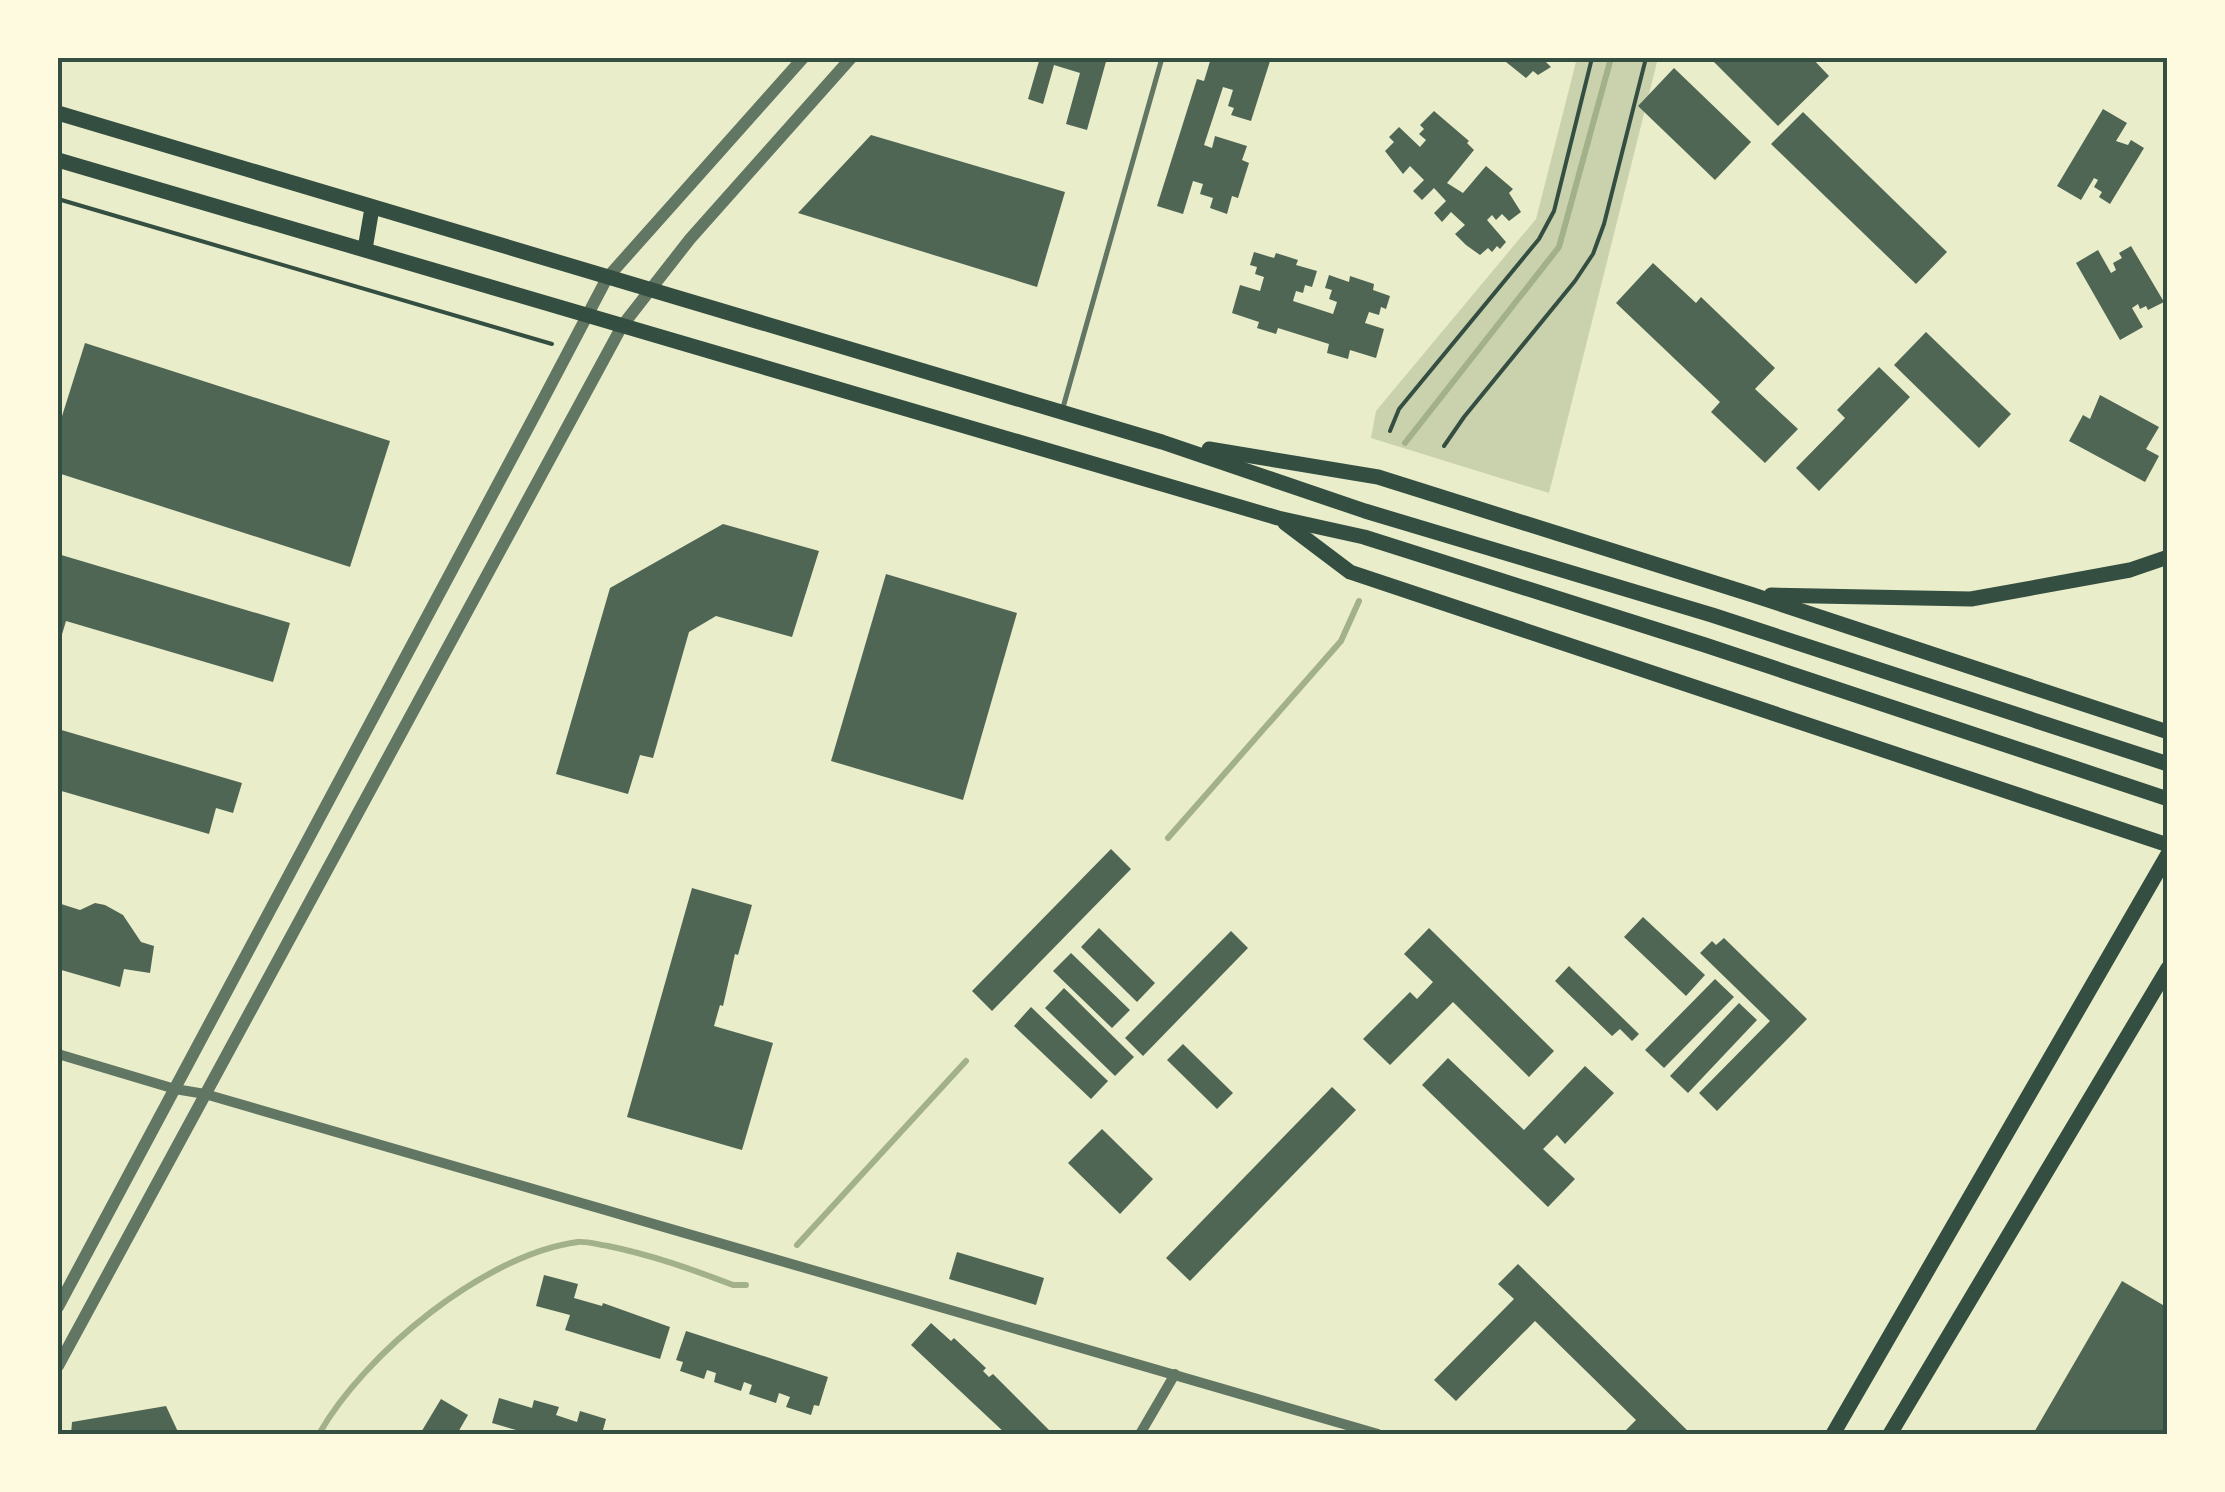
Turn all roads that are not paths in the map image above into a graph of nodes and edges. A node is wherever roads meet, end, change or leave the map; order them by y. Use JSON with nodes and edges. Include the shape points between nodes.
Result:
{"nodes":[{"id":1,"x":803,"y":58,"type":"edge"},
{"id":2,"x":851,"y":58,"type":"edge"},
{"id":3,"x":1162,"y":58,"type":"edge"},
{"id":4,"x":58,"y":112,"type":"edge"},
{"id":5,"x":58,"y":160,"type":"edge"},
{"id":6,"x":372,"y":208,"type":"junction"},
{"id":7,"x":365,"y":249,"type":"junction"},
{"id":8,"x":607,"y":278,"type":"junction"},
{"id":9,"x":648,"y":291,"type":"junction"},
{"id":10,"x":586,"y":313,"type":"junction"},
{"id":11,"x":622,"y":326,"type":"junction"},
{"id":12,"x":1062,"y":412,"type":"junction"},
{"id":13,"x":1162,"y":442,"type":"junction"},
{"id":14,"x":1278,"y":518,"type":"junction"},
{"id":15,"x":2168,"y":557,"type":"edge"},
{"id":16,"x":1753,"y":595,"type":"junction"},
{"id":17,"x":2168,"y":732,"type":"edge"},
{"id":18,"x":2168,"y":764,"type":"edge"},
{"id":19,"x":2168,"y":800,"type":"edge"},
{"id":20,"x":2168,"y":845,"type":"edge"},
{"id":21,"x":2168,"y":854,"type":"edge"},
{"id":22,"x":2168,"y":968,"type":"edge"},
{"id":23,"x":58,"y":1054,"type":"edge"},
{"id":24,"x":176,"y":1089,"type":"junction"},
{"id":25,"x":205,"y":1094,"type":"junction"},
{"id":26,"x":58,"y":1306,"type":"edge"},
{"id":27,"x":58,"y":1366,"type":"edge"},
{"id":28,"x":1176,"y":1374,"type":"junction"},
{"id":29,"x":1140,"y":1434,"type":"edge"},
{"id":30,"x":1378,"y":1434,"type":"edge"},
{"id":31,"x":1833,"y":1434,"type":"edge"},
{"id":32,"x":1890,"y":1434,"type":"edge"}],
"edges":[{"from":1,"to":8,"type":"street"},
{"from":2,"to":9,"type":"street"},
{"from":3,"to":12,"type":"lane"},
{"from":4,"to":6,"type":"main road"},
{"from":5,"to":7,"type":"main road"},
{"from":6,"to":7,"type":"main road"},
{"from":6,"to":8,"type":"main road"},
{"from":7,"to":10,"type":"main road"},
{"from":8,"to":9,"type":"main road"},
{"from":8,"to":10,"type":"street"},
{"from":9,"to":11,"type":"street"},
{"from":9,"to":12,"type":"main road"},
{"from":10,"to":11,"type":"main road"},
{"from":10,"to":24,"type":"street"},
{"from":11,"to":14,"type":"main road"},
{"from":11,"to":25,"type":"street"},
{"from":12,"to":13,"type":"main road"},
{"from":13,"to":16,"type":"main road","via":[[1378,477]]},
{"from":13,"to":18,"type":"main road"},
{"from":14,"to":19,"type":"main road","via":[[1364,537],[1705,645]]},
{"from":14,"to":20,"type":"main road","via":[[1350,572]]},
{"from":15,"to":16,"type":"main road","via":[[1971,599]]},
{"from":16,"to":17,"type":"main road"},
{"from":21,"to":31,"type":"main road"},
{"from":22,"to":32,"type":"main road"},
{"from":23,"to":24,"type":"street"},
{"from":24,"to":25,"type":"street"},
{"from":24,"to":26,"type":"street"},
{"from":25,"to":27,"type":"street"},
{"from":25,"to":28,"type":"street"},
{"from":28,"to":29,"type":"street"},
{"from":28,"to":30,"type":"street"}]}
